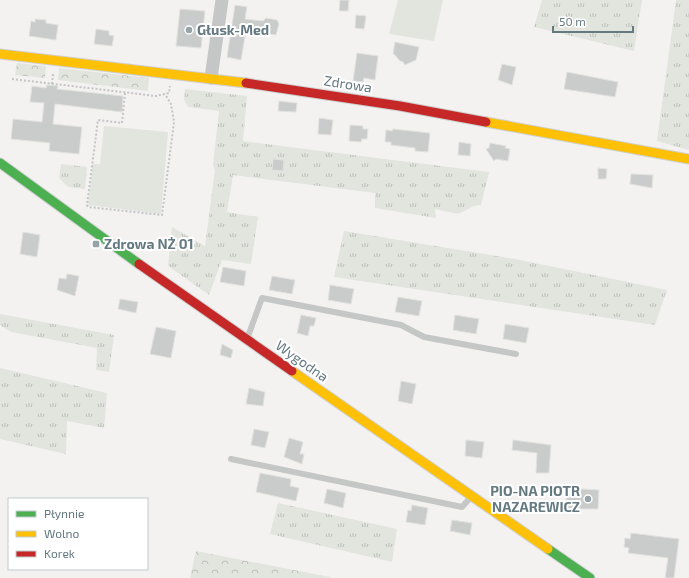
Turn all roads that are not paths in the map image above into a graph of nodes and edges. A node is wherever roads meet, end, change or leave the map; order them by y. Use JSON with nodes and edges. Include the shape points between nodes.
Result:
{"nodes":[{"id":1,"x":222,"y":0,"type":"edge"},
{"id":2,"x":0,"y":54,"type":"edge"},
{"id":3,"x":212,"y":78,"type":"junction"},
{"id":4,"x":689,"y":159,"type":"edge"},
{"id":5,"x":0,"y":163,"type":"edge"},
{"id":6,"x":247,"y":340,"type":"junction"},
{"id":7,"x":516,"y":354,"type":"dead end"},
{"id":8,"x":231,"y":459,"type":"dead end"},
{"id":9,"x":472,"y":496,"type":"junction"},
{"id":10,"x":590,"y":578,"type":"edge"}],
"edges":[{"from":1,"to":3,"type":"street"},
{"from":2,"to":3,"type":"street","name":"Zdrowa"},
{"from":3,"to":4,"type":"street","name":"Zdrowa","via":[[400,106]]},
{"from":5,"to":6,"type":"street","name":"Wygodna"},
{"from":6,"to":7,"type":"lane","via":[[262,298],[401,325],[424,337]]},
{"from":6,"to":9,"type":"street","name":"Wygodna"},
{"from":8,"to":9,"type":"lane","via":[[462,507]]},
{"from":9,"to":10,"type":"street","name":"Wygodna"}]}
